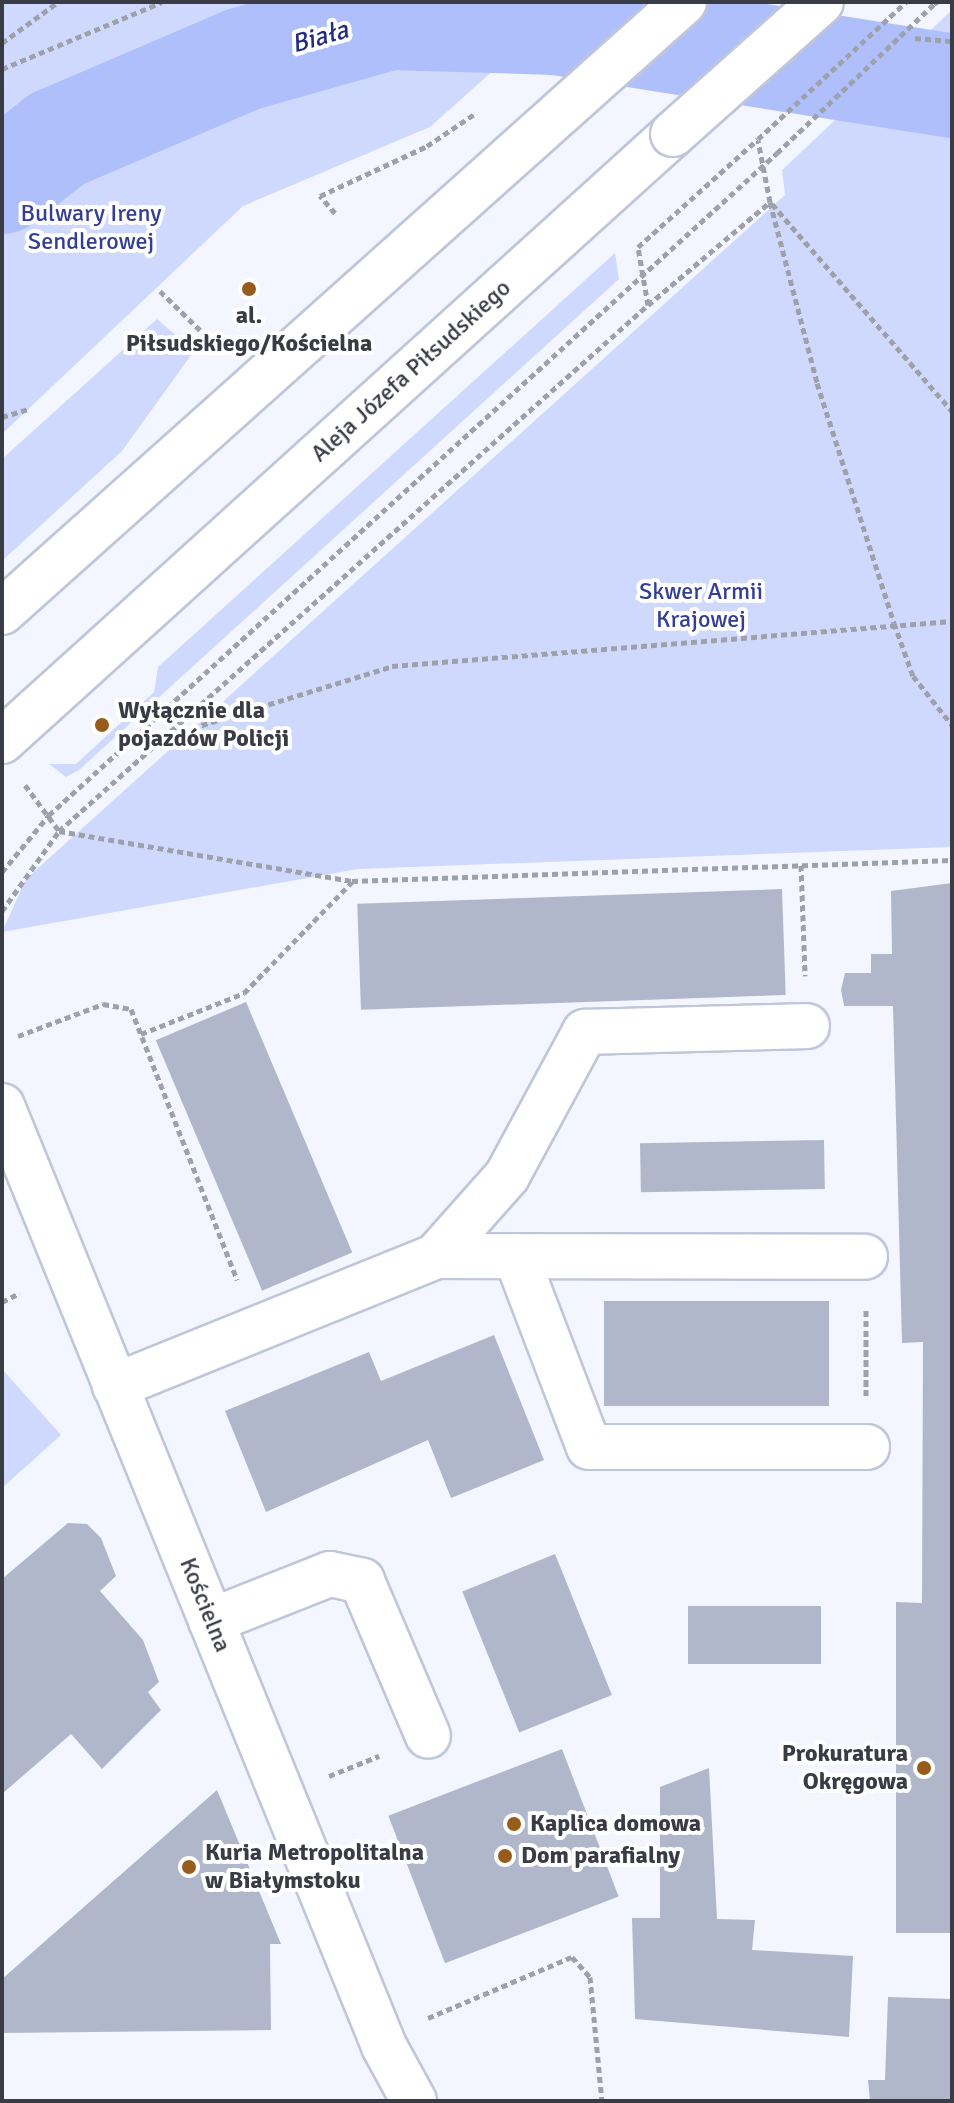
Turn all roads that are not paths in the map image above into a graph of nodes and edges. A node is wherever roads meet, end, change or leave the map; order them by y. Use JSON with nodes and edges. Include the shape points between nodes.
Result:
{"nodes":[{"id":1,"x":684,"y":2,"type":"edge"},
{"id":2,"x":821,"y":2,"type":"edge"},
{"id":3,"x":2,"y":612,"type":"edge"},
{"id":4,"x":2,"y":741,"type":"edge"},
{"id":5,"x":807,"y":1026,"type":"road end"},
{"id":6,"x":2,"y":1106,"type":"edge"},
{"id":7,"x":436,"y":1256,"type":"junction"},
{"id":8,"x":516,"y":1256,"type":"junction"},
{"id":9,"x":865,"y":1257,"type":"road end"},
{"id":10,"x":115,"y":1386,"type":"junction"},
{"id":11,"x":867,"y":1447,"type":"road end"},
{"id":12,"x":211,"y":1621,"type":"junction"},
{"id":13,"x":428,"y":1736,"type":"dead end"},
{"id":14,"x":414,"y":2101,"type":"edge"}],
"edges":[{"from":1,"to":3,"type":"street"},
{"from":2,"to":4,"type":"street","name":"Aleja Józefa Piłsudskiego","bridge":true},
{"from":5,"to":7,"type":"street","via":[[585,1032],[507,1176]]},
{"from":6,"to":10,"type":"street","name":"Kościelna"},
{"from":7,"to":8,"type":"street"},
{"from":7,"to":10,"type":"street"},
{"from":8,"to":9,"type":"street"},
{"from":8,"to":11,"type":"street","via":[[589,1447]]},
{"from":10,"to":12,"type":"street","name":"Kościelna"},
{"from":12,"to":13,"type":"street","via":[[330,1574],[362,1581]]},
{"from":12,"to":14,"type":"street","name":"Kościelna","via":[[384,2046]]}]}
